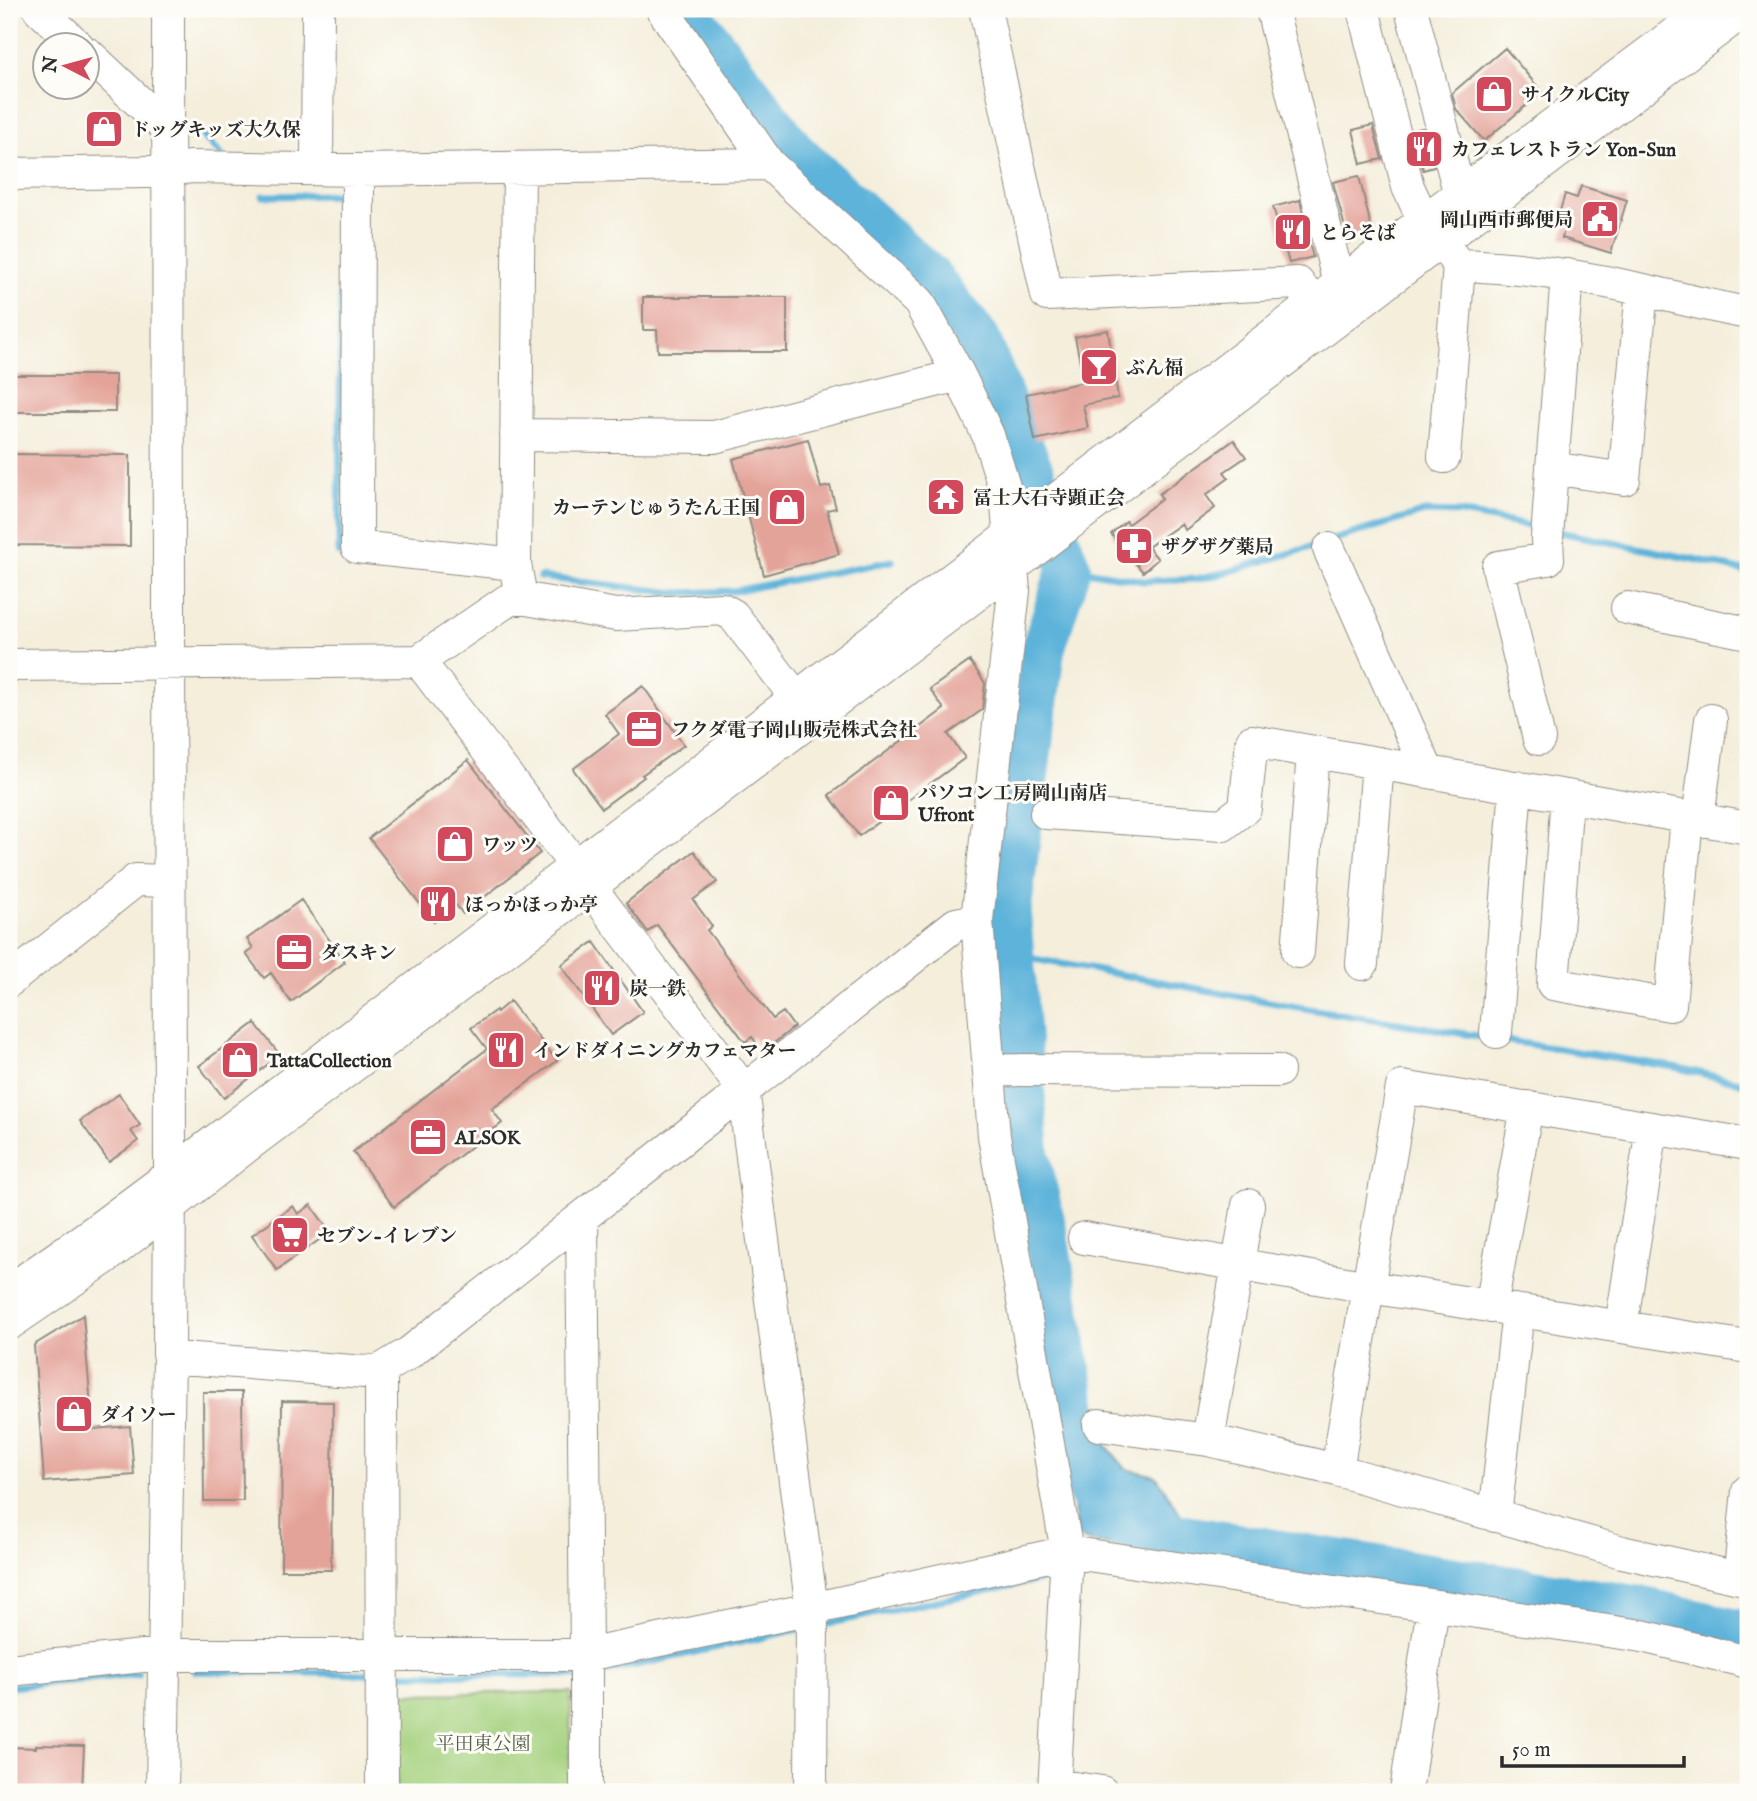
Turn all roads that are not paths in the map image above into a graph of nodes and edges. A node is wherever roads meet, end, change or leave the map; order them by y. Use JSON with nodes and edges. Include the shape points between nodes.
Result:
{"nodes":[{"id":1,"x":39,"y":9,"type":"edge"},
{"id":2,"x":168,"y":9,"type":"edge"},
{"id":3,"x":318,"y":9,"type":"edge"},
{"id":4,"x":662,"y":9,"type":"edge"},
{"id":5,"x":985,"y":9,"type":"edge"},
{"id":6,"x":1272,"y":9,"type":"edge"},
{"id":7,"x":1363,"y":9,"type":"edge"},
{"id":8,"x":1411,"y":9,"type":"edge"},
{"id":9,"x":1707,"y":9,"type":"edge"},
{"id":10,"x":1746,"y":9,"type":"edge"},
{"id":11,"x":63,"y":32,"type":"edge"},
{"id":12,"x":102,"y":67,"type":"edge"},
{"id":13,"x":168,"y":130,"type":"junction"},
{"id":14,"x":769,"y":164,"type":"junction"},
{"id":15,"x":169,"y":168,"type":"junction"},
{"id":16,"x":317,"y":168,"type":"junction"},
{"id":17,"x":519,"y":168,"type":"junction"},
{"id":18,"x":358,"y":170,"type":"junction"},
{"id":19,"x":9,"y":174,"type":"edge"},
{"id":20,"x":1460,"y":195,"type":"junction"},
{"id":21,"x":1441,"y":243,"type":"junction"},
{"id":22,"x":1567,"y":275,"type":"junction"},
{"id":23,"x":1339,"y":284,"type":"junction"},
{"id":24,"x":1642,"y":290,"type":"junction"},
{"id":25,"x":1748,"y":313,"type":"edge"},
{"id":26,"x":1322,"y":314,"type":"junction"},
{"id":27,"x":960,"y":375,"type":"junction"},
{"id":28,"x":516,"y":435,"type":"junction"},
{"id":29,"x":1444,"y":457,"type":"dead end"},
{"id":30,"x":1552,"y":468,"type":"junction"},
{"id":31,"x":1039,"y":530,"type":"junction"},
{"id":32,"x":1010,"y":535,"type":"junction"},
{"id":33,"x":1329,"y":549,"type":"dead end"},
{"id":34,"x":514,"y":564,"type":"junction"},
{"id":35,"x":1013,"y":567,"type":"junction"},
{"id":36,"x":521,"y":598,"type":"junction"},
{"id":37,"x":1627,"y":608,"type":"dead end"},
{"id":38,"x":1748,"y":633,"type":"edge"},
{"id":39,"x":419,"y":661,"type":"junction"},
{"id":40,"x":169,"y":663,"type":"junction"},
{"id":41,"x":9,"y":665,"type":"edge"},
{"id":42,"x":795,"y":700,"type":"junction"},
{"id":43,"x":1711,"y":720,"type":"dead end"},
{"id":44,"x":1539,"y":739,"type":"dead end"},
{"id":45,"x":1313,"y":752,"type":"junction"},
{"id":46,"x":1378,"y":763,"type":"junction"},
{"id":47,"x":1427,"y":772,"type":"junction"},
{"id":48,"x":1516,"y":787,"type":"junction"},
{"id":49,"x":1567,"y":796,"type":"junction"},
{"id":50,"x":1046,"y":813,"type":"dead end"},
{"id":51,"x":1693,"y":818,"type":"junction"},
{"id":52,"x":1748,"y":828,"type":"edge"},
{"id":53,"x":583,"y":876,"type":"junction"},
{"id":54,"x":168,"y":881,"type":"junction"},
{"id":55,"x":977,"y":920,"type":"junction"},
{"id":56,"x":1298,"y":952,"type":"dead end"},
{"id":57,"x":1362,"y":964,"type":"dead end"},
{"id":58,"x":9,"y":981,"type":"edge"},
{"id":59,"x":1496,"y":1032,"type":"dead end"},
{"id":60,"x":997,"y":1070,"type":"junction"},
{"id":61,"x":1278,"y":1071,"type":"dead end"},
{"id":62,"x":743,"y":1090,"type":"junction"},
{"id":63,"x":1527,"y":1107,"type":"junction"},
{"id":64,"x":1652,"y":1128,"type":"junction"},
{"id":65,"x":1748,"y":1144,"type":"edge"},
{"id":66,"x":170,"y":1175,"type":"junction"},
{"id":67,"x":1248,"y":1205,"type":"dead end"},
{"id":68,"x":169,"y":1207,"type":"junction"},
{"id":69,"x":582,"y":1218,"type":"junction"},
{"id":70,"x":1084,"y":1238,"type":"dead end"},
{"id":71,"x":1238,"y":1265,"type":"junction"},
{"id":72,"x":1369,"y":1287,"type":"junction"},
{"id":73,"x":9,"y":1290,"type":"edge"},
{"id":74,"x":1504,"y":1309,"type":"junction"},
{"id":75,"x":9,"y":1324,"type":"edge"},
{"id":76,"x":1621,"y":1327,"type":"junction"},
{"id":77,"x":1748,"y":1347,"type":"edge"},
{"id":78,"x":169,"y":1357,"type":"junction"},
{"id":79,"x":381,"y":1370,"type":"junction"},
{"id":80,"x":1099,"y":1425,"type":"dead end"},
{"id":81,"x":1208,"y":1440,"type":"junction"},
{"id":82,"x":1337,"y":1471,"type":"junction"},
{"id":83,"x":1748,"y":1491,"type":"edge"},
{"id":84,"x":1495,"y":1516,"type":"junction"},
{"id":85,"x":1067,"y":1552,"type":"junction"},
{"id":86,"x":1748,"y":1574,"type":"edge"},
{"id":87,"x":1748,"y":1580,"type":"edge"},
{"id":88,"x":1433,"y":1605,"type":"junction"},
{"id":89,"x":812,"y":1621,"type":"junction"},
{"id":90,"x":164,"y":1656,"type":"junction"},
{"id":91,"x":1748,"y":1662,"type":"edge"},
{"id":92,"x":586,"y":1667,"type":"junction"},
{"id":93,"x":381,"y":1668,"type":"junction"},
{"id":94,"x":9,"y":1670,"type":"edge"},
{"id":95,"x":1054,"y":1789,"type":"edge"},
{"id":96,"x":162,"y":1792,"type":"edge"},
{"id":97,"x":382,"y":1792,"type":"edge"},
{"id":98,"x":586,"y":1792,"type":"edge"},
{"id":99,"x":811,"y":1792,"type":"edge"},
{"id":100,"x":1102,"y":1792,"type":"edge"},
{"id":101,"x":1406,"y":1792,"type":"edge"}],
"edges":[{"from":1,"to":11,"type":"street"},
{"from":2,"to":13,"type":"street"},
{"from":3,"to":16,"type":"street"},
{"from":4,"to":14,"type":"street"},
{"from":5,"to":26,"type":"street","via":[[1047,295],[1298,283]]},
{"from":6,"to":23,"type":"street"},
{"from":7,"to":21,"type":"street","via":[[1408,187]]},
{"from":8,"to":20,"type":"street"},
{"from":9,"to":20,"type":"street"},
{"from":10,"to":21,"type":"street"},
{"from":12,"to":13,"type":"street"},
{"from":13,"to":15,"type":"street"},
{"from":14,"to":17,"type":"street"},
{"from":14,"to":27,"type":"street","via":[[919,302]]},
{"from":15,"to":16,"type":"street"},
{"from":15,"to":19,"type":"street"},
{"from":15,"to":40,"type":"street"},
{"from":16,"to":18,"type":"street"},
{"from":17,"to":18,"type":"street"},
{"from":17,"to":28,"type":"street"},
{"from":18,"to":34,"type":"street","via":[[357,547]]},
{"from":20,"to":21,"type":"street"},
{"from":21,"to":22,"type":"street","via":[[1497,266]]},
{"from":21,"to":23,"type":"street"},
{"from":21,"to":26,"type":"street"},
{"from":21,"to":29,"type":"street"},
{"from":22,"to":24,"type":"street"},
{"from":22,"to":30,"type":"street"},
{"from":23,"to":26,"type":"street"},
{"from":24,"to":25,"type":"street"},
{"from":24,"to":30,"type":"street","via":[[1624,479]]},
{"from":26,"to":31,"type":"street"},
{"from":27,"to":28,"type":"street","via":[[714,437]]},
{"from":27,"to":32,"type":"street","via":[[988,435],[1006,493]]},
{"from":28,"to":34,"type":"street"},
{"from":30,"to":44,"type":"street","via":[[1548,559],[1498,567]]},
{"from":31,"to":32,"type":"street"},
{"from":31,"to":35,"type":"street"},
{"from":32,"to":35,"type":"street"},
{"from":32,"to":42,"type":"street"},
{"from":33,"to":47,"type":"street"},
{"from":34,"to":36,"type":"street"},
{"from":35,"to":53,"type":"street"},
{"from":35,"to":55,"type":"street"},
{"from":36,"to":39,"type":"street","via":[[508,600]]},
{"from":36,"to":42,"type":"street","via":[[616,615],[722,609],[733,615]]},
{"from":37,"to":38,"type":"street"},
{"from":39,"to":40,"type":"street"},
{"from":39,"to":53,"type":"street"},
{"from":40,"to":41,"type":"street"},
{"from":40,"to":54,"type":"street"},
{"from":42,"to":53,"type":"street"},
{"from":43,"to":51,"type":"street"},
{"from":45,"to":46,"type":"street"},
{"from":45,"to":50,"type":"street","via":[[1252,741],[1245,808],[1223,825]]},
{"from":45,"to":56,"type":"street"},
{"from":46,"to":47,"type":"street"},
{"from":46,"to":57,"type":"street"},
{"from":47,"to":48,"type":"street"},
{"from":48,"to":49,"type":"street"},
{"from":48,"to":59,"type":"street"},
{"from":49,"to":51,"type":"street"},
{"from":49,"to":51,"type":"street","via":[[1553,984],[1670,1006]]},
{"from":51,"to":52,"type":"street"},
{"from":53,"to":62,"type":"street"},
{"from":53,"to":66,"type":"street"},
{"from":53,"to":68,"type":"street"},
{"from":54,"to":58,"type":"street","via":[[136,880]]},
{"from":54,"to":66,"type":"street"},
{"from":55,"to":60,"type":"street"},
{"from":55,"to":62,"type":"street","via":[[956,924]]},
{"from":60,"to":61,"type":"street"},
{"from":60,"to":85,"type":"street","via":[[994,1136]]},
{"from":62,"to":69,"type":"street"},
{"from":62,"to":89,"type":"street"},
{"from":63,"to":64,"type":"street"},
{"from":63,"to":72,"type":"street","via":[[1402,1087]]},
{"from":63,"to":74,"type":"street"},
{"from":64,"to":65,"type":"street"},
{"from":64,"to":76,"type":"street"},
{"from":66,"to":68,"type":"street"},
{"from":66,"to":73,"type":"street"},
{"from":67,"to":71,"type":"street"},
{"from":68,"to":75,"type":"street","via":[[111,1254]]},
{"from":68,"to":78,"type":"street"},
{"from":69,"to":79,"type":"street"},
{"from":69,"to":92,"type":"street"},
{"from":70,"to":71,"type":"street"},
{"from":71,"to":72,"type":"street"},
{"from":71,"to":81,"type":"street"},
{"from":72,"to":74,"type":"street"},
{"from":72,"to":82,"type":"street"},
{"from":74,"to":76,"type":"street"},
{"from":74,"to":84,"type":"street"},
{"from":76,"to":77,"type":"street"},
{"from":78,"to":79,"type":"street"},
{"from":78,"to":90,"type":"street"},
{"from":79,"to":93,"type":"street"},
{"from":80,"to":81,"type":"street"},
{"from":81,"to":82,"type":"street"},
{"from":82,"to":84,"type":"street"},
{"from":83,"to":86,"type":"street","via":[[1741,1562]]},
{"from":84,"to":87,"type":"street","via":[[1622,1552]]},
{"from":85,"to":88,"type":"street"},
{"from":85,"to":89,"type":"street"},
{"from":85,"to":95,"type":"street"},
{"from":88,"to":91,"type":"street","via":[[1642,1636]]},
{"from":88,"to":101,"type":"street"},
{"from":89,"to":92,"type":"street"},
{"from":89,"to":99,"type":"street"},
{"from":90,"to":93,"type":"street"},
{"from":90,"to":94,"type":"street"},
{"from":90,"to":96,"type":"street"},
{"from":92,"to":93,"type":"street"},
{"from":92,"to":98,"type":"street"},
{"from":93,"to":97,"type":"street"},
{"from":95,"to":100,"type":"street"}]}
